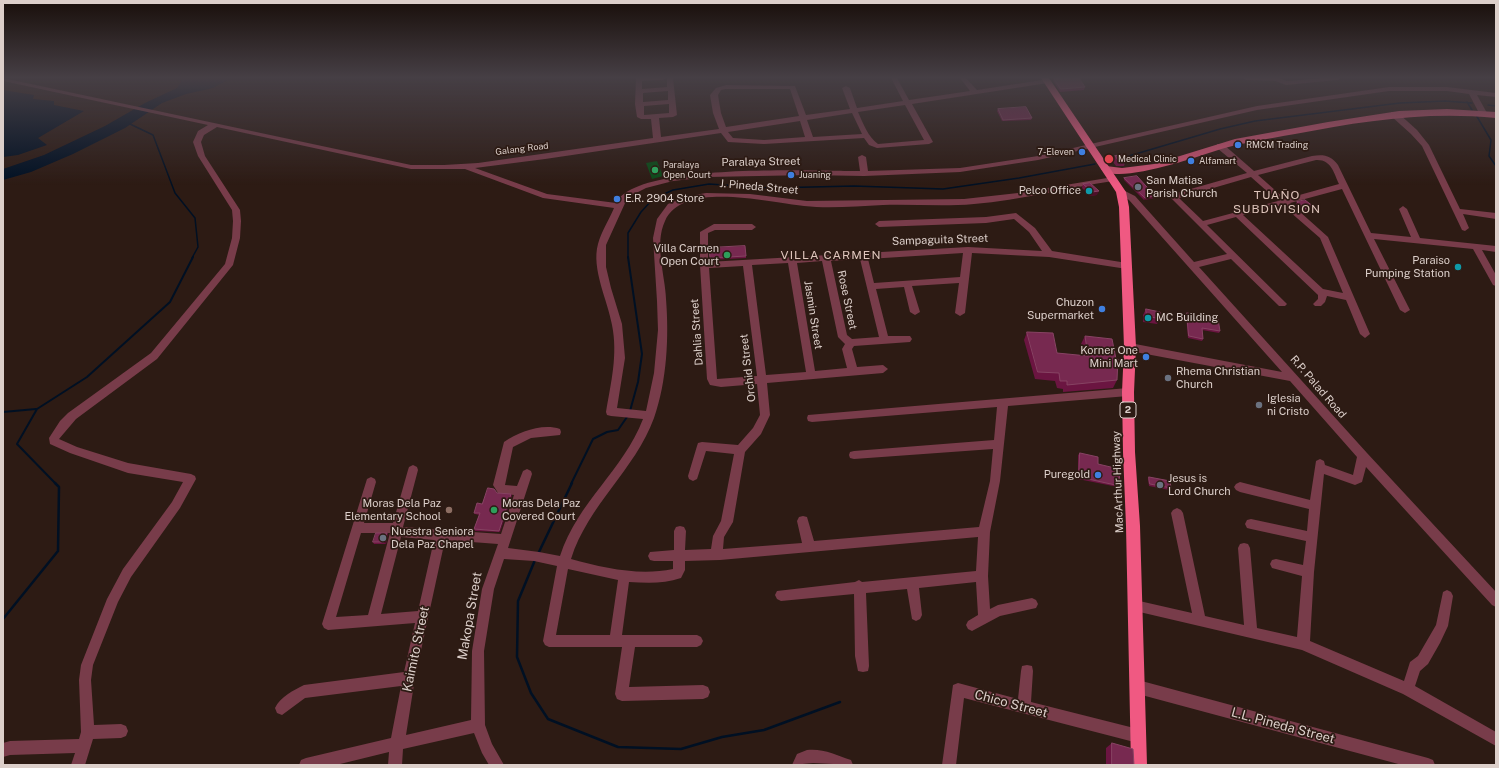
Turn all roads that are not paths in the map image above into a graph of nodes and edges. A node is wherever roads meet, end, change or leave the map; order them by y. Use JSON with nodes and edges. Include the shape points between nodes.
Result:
{"nodes":[{"id":1,"x":161,"y":114,"type":"edge"},
{"id":2,"x":641,"y":114,"type":"edge"},
{"id":3,"x":673,"y":114,"type":"edge"},
{"id":4,"x":719,"y":114,"type":"edge"},
{"id":5,"x":802,"y":114,"type":"edge"},
{"id":6,"x":830,"y":114,"type":"edge"},
{"id":7,"x":857,"y":114,"type":"edge"},
{"id":8,"x":915,"y":114,"type":"edge"},
{"id":9,"x":1069,"y":114,"type":"edge"},
{"id":10,"x":1231,"y":114,"type":"edge"},
{"id":11,"x":1394,"y":114,"type":"joint"},
{"id":12,"x":655,"y":117,"type":"junction"},
{"id":13,"x":803,"y":118,"type":"junction"},
{"id":14,"x":214,"y":125,"type":"junction"},
{"id":15,"x":723,"y":130,"type":"junction"},
{"id":16,"x":867,"y":136,"type":"junction"},
{"id":17,"x":657,"y":140,"type":"junction"},
{"id":18,"x":810,"y":140,"type":"junction"},
{"id":19,"x":1091,"y":145,"type":"junction"},
{"id":20,"x":1220,"y":146,"type":"junction"},
{"id":21,"x":862,"y":157,"type":"dead end"},
{"id":22,"x":467,"y":167,"type":"junction"},
{"id":23,"x":864,"y":174,"type":"junction"},
{"id":24,"x":1110,"y":175,"type":"junction"},
{"id":25,"x":1253,"y":175,"type":"junction"},
{"id":26,"x":1343,"y":186,"type":"junction"},
{"id":27,"x":1121,"y":192,"type":"junction"},
{"id":28,"x":1285,"y":202,"type":"junction"},
{"id":29,"x":618,"y":206,"type":"junction"},
{"id":30,"x":1403,"y":209,"type":"dead end"},
{"id":31,"x":1456,"y":211,"type":"junction"},
{"id":32,"x":1238,"y":215,"type":"junction"},
{"id":33,"x":1496,"y":216,"type":"edge"},
{"id":34,"x":879,"y":224,"type":"dead end"},
{"id":35,"x":1201,"y":224,"type":"junction"},
{"id":36,"x":752,"y":227,"type":"dead end"},
{"id":37,"x":1465,"y":228,"type":"dead end"},
{"id":38,"x":1368,"y":235,"type":"junction"},
{"id":39,"x":1416,"y":239,"type":"junction"},
{"id":40,"x":1476,"y":247,"type":"junction"},
{"id":41,"x":1496,"y":249,"type":"edge"},
{"id":42,"x":968,"y":250,"type":"junction"},
{"id":43,"x":1049,"y":254,"type":"junction"},
{"id":44,"x":863,"y":256,"type":"junction"},
{"id":45,"x":1232,"y":256,"type":"junction"},
{"id":46,"x":826,"y":258,"type":"junction"},
{"id":47,"x":792,"y":260,"type":"junction"},
{"id":48,"x":747,"y":263,"type":"junction"},
{"id":49,"x":704,"y":265,"type":"junction"},
{"id":50,"x":1193,"y":265,"type":"junction"},
{"id":51,"x":1127,"y":266,"type":"junction"},
{"id":52,"x":965,"y":280,"type":"junction"},
{"id":53,"x":907,"y":283,"type":"junction"},
{"id":54,"x":1496,"y":283,"type":"edge"},
{"id":55,"x":871,"y":286,"type":"junction"},
{"id":56,"x":1323,"y":294,"type":"junction"},
{"id":57,"x":1348,"y":297,"type":"junction"},
{"id":58,"x":1282,"y":304,"type":"dead end"},
{"id":59,"x":1318,"y":304,"type":"dead end"},
{"id":60,"x":1405,"y":310,"type":"dead end"},
{"id":61,"x":915,"y":312,"type":"dead end"},
{"id":62,"x":960,"y":313,"type":"dead end"},
{"id":63,"x":1365,"y":334,"type":"dead end"},
{"id":64,"x":884,"y":339,"type":"junction"},
{"id":65,"x":907,"y":339,"type":"dead end"},
{"id":66,"x":851,"y":343,"type":"junction"},
{"id":67,"x":1130,"y":347,"type":"junction"},
{"id":68,"x":883,"y":369,"type":"dead end"},
{"id":69,"x":853,"y":371,"type":"junction"},
{"id":70,"x":811,"y":375,"type":"junction"},
{"id":71,"x":1294,"y":378,"type":"junction"},
{"id":72,"x":762,"y":379,"type":"junction"},
{"id":73,"x":1128,"y":392,"type":"junction"},
{"id":74,"x":1003,"y":402,"type":"junction"},
{"id":75,"x":650,"y":416,"type":"junction"},
{"id":76,"x":812,"y":418,"type":"dead end"},
{"id":77,"x":556,"y":432,"type":"dead end"},
{"id":78,"x":998,"y":444,"type":"junction"},
{"id":79,"x":740,"y":450,"type":"junction"},
{"id":80,"x":854,"y":455,"type":"dead end"},
{"id":81,"x":1363,"y":456,"type":"junction"},
{"id":82,"x":413,"y":470,"type":"dead end"},
{"id":83,"x":527,"y":474,"type":"dead end"},
{"id":84,"x":693,"y":476,"type":"dead end"},
{"id":85,"x":371,"y":482,"type":"dead end"},
{"id":86,"x":1240,"y":487,"type":"dead end"},
{"id":87,"x":521,"y":491,"type":"junction"},
{"id":88,"x":1316,"y":506,"type":"junction"},
{"id":89,"x":1177,"y":513,"type":"dead end"},
{"id":90,"x":803,"y":521,"type":"dead end"},
{"id":91,"x":1251,"y":524,"type":"dead end"},
{"id":92,"x":357,"y":528,"type":"junction"},
{"id":93,"x":397,"y":530,"type":"junction"},
{"id":94,"x":680,"y":531,"type":"dead end"},
{"id":95,"x":984,"y":532,"type":"junction"},
{"id":96,"x":441,"y":534,"type":"junction"},
{"id":97,"x":1312,"y":537,"type":"junction"},
{"id":98,"x":504,"y":539,"type":"junction"},
{"id":99,"x":809,"y":546,"type":"junction"},
{"id":100,"x":1244,"y":548,"type":"dead end"},
{"id":101,"x":499,"y":553,"type":"junction"},
{"id":102,"x":720,"y":555,"type":"junction"},
{"id":103,"x":654,"y":556,"type":"dead end"},
{"id":104,"x":680,"y":556,"type":"junction"},
{"id":105,"x":564,"y":563,"type":"junction"},
{"id":106,"x":1276,"y":564,"type":"dead end"},
{"id":107,"x":1308,"y":572,"type":"junction"},
{"id":108,"x":982,"y":576,"type":"junction"},
{"id":109,"x":624,"y":577,"type":"junction"},
{"id":110,"x":912,"y":582,"type":"junction"},
{"id":111,"x":859,"y":586,"type":"junction"},
{"id":112,"x":780,"y":595,"type":"dead end"},
{"id":113,"x":1446,"y":596,"type":"dead end"},
{"id":114,"x":1496,"y":601,"type":"edge"},
{"id":115,"x":1032,"y":604,"type":"dead end"},
{"id":116,"x":1135,"y":606,"type":"junction"},
{"id":117,"x":916,"y":615,"type":"dead end"},
{"id":118,"x":424,"y":616,"type":"junction"},
{"id":119,"x":984,"y":618,"type":"junction"},
{"id":120,"x":373,"y":620,"type":"junction"},
{"id":121,"x":1200,"y":620,"type":"junction"},
{"id":122,"x":972,"y":625,"type":"dead end"},
{"id":123,"x":1251,"y":631,"type":"junction"},
{"id":124,"x":615,"y":641,"type":"junction"},
{"id":125,"x":629,"y":641,"type":"junction"},
{"id":126,"x":696,"y":641,"type":"dead end"},
{"id":127,"x":1303,"y":644,"type":"junction"},
{"id":128,"x":863,"y":666,"type":"dead end"},
{"id":129,"x":1027,"y":671,"type":"dead end"},
{"id":130,"x":409,"y":678,"type":"junction"},
{"id":131,"x":1138,"y":687,"type":"junction"},
{"id":132,"x":1408,"y":689,"type":"junction"},
{"id":133,"x":703,"y":692,"type":"dead end"},
{"id":134,"x":282,"y":708,"type":"dead end"},
{"id":135,"x":1024,"y":708,"type":"junction"},
{"id":136,"x":478,"y":725,"type":"junction"},
{"id":137,"x":121,"y":731,"type":"dead end"},
{"id":138,"x":88,"y":732,"type":"junction"},
{"id":139,"x":1138,"y":736,"type":"junction"},
{"id":140,"x":1496,"y":739,"type":"edge"},
{"id":141,"x":397,"y":745,"type":"junction"},
{"id":142,"x":84,"y":746,"type":"junction"},
{"id":143,"x":3,"y":750,"type":"edge"},
{"id":144,"x":78,"y":765,"type":"edge"},
{"id":145,"x":306,"y":765,"type":"edge"},
{"id":146,"x":395,"y":765,"type":"edge"},
{"id":147,"x":497,"y":765,"type":"edge"},
{"id":148,"x":799,"y":765,"type":"edge"},
{"id":149,"x":846,"y":765,"type":"edge"},
{"id":150,"x":949,"y":765,"type":"edge"},
{"id":151,"x":1139,"y":765,"type":"edge"},
{"id":152,"x":1428,"y":765,"type":"edge"}],
"edges":[{"from":1,"to":14,"type":"street","name":"Galang Road"},
{"from":2,"to":12,"type":"street","via":[[641,116]]},
{"from":3,"to":12,"type":"street"},
{"from":4,"to":15,"type":"street"},
{"from":5,"to":13,"type":"street"},
{"from":6,"to":13,"type":"street","name":"Galang Road"},
{"from":7,"to":16,"type":"street"},
{"from":8,"to":16,"type":"street","via":[[929,142],[877,146],[872,144]]},
{"from":9,"to":19,"type":"highway","name":"MacArthur Highway","number":"2"},
{"from":10,"to":19,"type":"street","name":"Paralaya Street"},
{"from":11,"to":20,"type":"main road","via":[[1247,139]]},
{"from":11,"to":31,"type":"street","via":[[1425,144]]},
{"from":12,"to":17,"type":"street"},
{"from":13,"to":15,"type":"street","name":"Galang Road"},
{"from":13,"to":18,"type":"street"},
{"from":14,"to":22,"type":"street","name":"Galang Road","via":[[411,167]]},
{"from":14,"to":138,"type":"street","via":[[202,132],[196,146],[237,212],[234,254],[229,264],[154,356],[72,416],[54,438],[54,441],[74,450],[128,468],[191,479],[176,506],[127,573],[113,599],[91,656],[85,680]]},
{"from":15,"to":17,"type":"street","name":"Galang Road"},
{"from":15,"to":18,"type":"street","via":[[729,140],[740,142]]},
{"from":16,"to":18,"type":"street"},
{"from":17,"to":22,"type":"street","name":"Galang Road"},
{"from":19,"to":23,"type":"street","name":"Paralaya Street","via":[[1038,158],[960,170]]},
{"from":19,"to":24,"type":"highway","name":"MacArthur Highway","number":"2"},
{"from":20,"to":24,"type":"main road","via":[[1149,167]]},
{"from":20,"to":25,"type":"street"},
{"from":21,"to":23,"type":"street"},
{"from":22,"to":29,"type":"street","via":[[546,196]]},
{"from":23,"to":29,"type":"street","name":"Paralaya Street","via":[[689,176],[643,186],[629,193]]},
{"from":24,"to":27,"type":"highway","name":"MacArthur Highway","number":"2"},
{"from":24,"to":75,"type":"street","name":"J. Pineda Street","via":[[1000,198],[964,202],[808,204],[728,195],[678,200],[669,206],[658,228],[657,262],[662,300],[662,331],[658,380]]},
{"from":25,"to":26,"type":"street","via":[[1303,160],[1324,157],[1332,161]]},
{"from":25,"to":28,"type":"street"},
{"from":25,"to":35,"type":"street","via":[[1176,196],[1175,198]]},
{"from":26,"to":28,"type":"street"},
{"from":26,"to":38,"type":"street"},
{"from":27,"to":50,"type":"street","name":"R.P. Palad Road","via":[[1132,198]]},
{"from":27,"to":51,"type":"highway","name":"MacArthur Highway","number":"2"},
{"from":28,"to":32,"type":"street"},
{"from":28,"to":57,"type":"street","via":[[1324,237]]},
{"from":29,"to":75,"type":"street","name":"Paralaya Street","via":[[602,245],[602,267],[617,324],[620,358],[611,412]]},
{"from":30,"to":39,"type":"street"},
{"from":31,"to":33,"type":"street"},
{"from":31,"to":37,"type":"street"},
{"from":32,"to":35,"type":"street"},
{"from":32,"to":56,"type":"street"},
{"from":34,"to":43,"type":"street","via":[[986,220],[1016,216],[1032,230]]},
{"from":35,"to":45,"type":"street"},
{"from":36,"to":49,"type":"street","name":"Dahlia Street","via":[[714,227],[704,232]]},
{"from":38,"to":39,"type":"street"},
{"from":38,"to":60,"type":"street"},
{"from":39,"to":40,"type":"street"},
{"from":40,"to":41,"type":"street"},
{"from":40,"to":54,"type":"street"},
{"from":42,"to":43,"type":"street","name":"Sampaguita Street"},
{"from":42,"to":44,"type":"street","name":"Sampaguita Street"},
{"from":42,"to":52,"type":"street"},
{"from":43,"to":51,"type":"street","name":"Sampaguita Street"},
{"from":44,"to":46,"type":"street","name":"Sampaguita Street"},
{"from":44,"to":55,"type":"street"},
{"from":45,"to":50,"type":"street"},
{"from":45,"to":58,"type":"street"},
{"from":46,"to":47,"type":"street","name":"Sampaguita Street"},
{"from":46,"to":66,"type":"street","name":"Rose Street","via":[[843,337]]},
{"from":47,"to":48,"type":"street","name":"Sampaguita Street"},
{"from":47,"to":70,"type":"street","name":"Jasmin Street"},
{"from":48,"to":49,"type":"street","name":"Sampaguita Street"},
{"from":48,"to":72,"type":"street","name":"Orchid Street"},
{"from":49,"to":72,"type":"street","name":"Dahlia Street","via":[[712,378],[721,384]]},
{"from":50,"to":71,"type":"street","name":"R.P. Palad Road"},
{"from":51,"to":67,"type":"highway","name":"MacArthur Highway","number":"2"},
{"from":52,"to":53,"type":"street"},
{"from":52,"to":62,"type":"street"},
{"from":53,"to":55,"type":"street"},
{"from":53,"to":61,"type":"street"},
{"from":55,"to":64,"type":"street"},
{"from":56,"to":57,"type":"street"},
{"from":56,"to":59,"type":"street"},
{"from":57,"to":63,"type":"street"},
{"from":64,"to":65,"type":"street","name":"Rose Street"},
{"from":64,"to":66,"type":"street","name":"Rose Street"},
{"from":66,"to":69,"type":"street","name":"Rose Street","via":[[847,349]]},
{"from":67,"to":71,"type":"street"},
{"from":67,"to":73,"type":"highway","name":"MacArthur Highway","number":"2"},
{"from":68,"to":69,"type":"street","name":"Dahlia Street"},
{"from":69,"to":70,"type":"street","name":"Dahlia Street"},
{"from":70,"to":72,"type":"street","name":"Dahlia Street"},
{"from":71,"to":81,"type":"street","name":"R.P. Palad Road"},
{"from":72,"to":79,"type":"street","name":"Orchid Street","via":[[765,415],[757,431]]},
{"from":73,"to":74,"type":"street"},
{"from":73,"to":116,"type":"highway","name":"MacArthur Highway","number":"2"},
{"from":74,"to":76,"type":"street"},
{"from":74,"to":78,"type":"street"},
{"from":75,"to":105,"type":"street","name":"J. Pineda Street","via":[[632,453],[574,535]]},
{"from":77,"to":87,"type":"street","via":[[538,431],[508,444],[499,485],[502,490]]},
{"from":78,"to":80,"type":"street"},
{"from":78,"to":95,"type":"street","via":[[995,481]]},
{"from":79,"to":84,"type":"street","via":[[702,446]]},
{"from":79,"to":102,"type":"street","via":[[727,522],[716,548]]},
{"from":81,"to":88,"type":"street","via":[[1358,479],[1355,480],[1320,466]]},
{"from":81,"to":114,"type":"street","name":"R.P. Palad Road"},
{"from":82,"to":93,"type":"street"},
{"from":83,"to":87,"type":"street","name":"Makopa Street"},
{"from":85,"to":92,"type":"street"},
{"from":86,"to":88,"type":"street"},
{"from":87,"to":98,"type":"street","name":"Makopa Street"},
{"from":88,"to":97,"type":"street"},
{"from":89,"to":121,"type":"street"},
{"from":90,"to":99,"type":"street"},
{"from":91,"to":97,"type":"street"},
{"from":92,"to":93,"type":"street"},
{"from":92,"to":120,"type":"street","via":[[328,624]]},
{"from":93,"to":96,"type":"street"},
{"from":93,"to":120,"type":"street"},
{"from":94,"to":104,"type":"street"},
{"from":95,"to":99,"type":"street"},
{"from":95,"to":108,"type":"street"},
{"from":96,"to":98,"type":"street"},
{"from":96,"to":118,"type":"street","name":"Kaimito Street"},
{"from":97,"to":107,"type":"street"},
{"from":98,"to":101,"type":"street","name":"Makopa Street"},
{"from":99,"to":102,"type":"street"},
{"from":100,"to":123,"type":"street"},
{"from":101,"to":105,"type":"street"},
{"from":101,"to":136,"type":"street","name":"Makopa Street","via":[[488,589],[478,651]]},
{"from":102,"to":104,"type":"street"},
{"from":103,"to":104,"type":"street"},
{"from":104,"to":109,"type":"street","via":[[677,574],[668,577]]},
{"from":105,"to":109,"type":"street"},
{"from":105,"to":124,"type":"street","name":"J. Pineda Street","via":[[549,641]]},
{"from":106,"to":107,"type":"street"},
{"from":107,"to":127,"type":"street"},
{"from":108,"to":110,"type":"street"},
{"from":108,"to":119,"type":"street"},
{"from":109,"to":124,"type":"street"},
{"from":110,"to":111,"type":"street"},
{"from":110,"to":117,"type":"street"},
{"from":111,"to":112,"type":"street","via":[[825,592]]},
{"from":111,"to":128,"type":"street","via":[[863,608],[860,651]]},
{"from":113,"to":132,"type":"street","via":[[1442,626],[1423,660],[1415,667]]},
{"from":115,"to":119,"type":"street"},
{"from":116,"to":121,"type":"street"},
{"from":116,"to":131,"type":"highway","name":"MacArthur Highway","number":"2"},
{"from":118,"to":120,"type":"street"},
{"from":118,"to":130,"type":"street","name":"Kaimito Street"},
{"from":119,"to":122,"type":"street"},
{"from":121,"to":123,"type":"street"},
{"from":123,"to":127,"type":"street"},
{"from":124,"to":125,"type":"street"},
{"from":125,"to":126,"type":"street"},
{"from":125,"to":133,"type":"street","via":[[622,694]]},
{"from":127,"to":132,"type":"street"},
{"from":129,"to":135,"type":"street"},
{"from":130,"to":134,"type":"street","via":[[304,692]]},
{"from":130,"to":141,"type":"street","name":"Kaimito Street"},
{"from":131,"to":139,"type":"highway","name":"MacArthur Highway","number":"2"},
{"from":131,"to":152,"type":"street","name":"L.L. Pineda Street"},
{"from":132,"to":140,"type":"street"},
{"from":135,"to":139,"type":"street","name":"Chico Street"},
{"from":135,"to":150,"type":"street","name":"Chico Street","via":[[958,690]]},
{"from":136,"to":141,"type":"street"},
{"from":136,"to":147,"type":"street","name":"Makopa Street"},
{"from":137,"to":138,"type":"street"},
{"from":138,"to":142,"type":"street"},
{"from":139,"to":151,"type":"highway","name":"MacArthur Highway","number":"2"},
{"from":141,"to":145,"type":"street"},
{"from":141,"to":146,"type":"street","name":"Kaimito Street"},
{"from":142,"to":143,"type":"street"},
{"from":142,"to":144,"type":"street"},
{"from":148,"to":149,"type":"street","via":[[802,759],[821,757]]}]}
